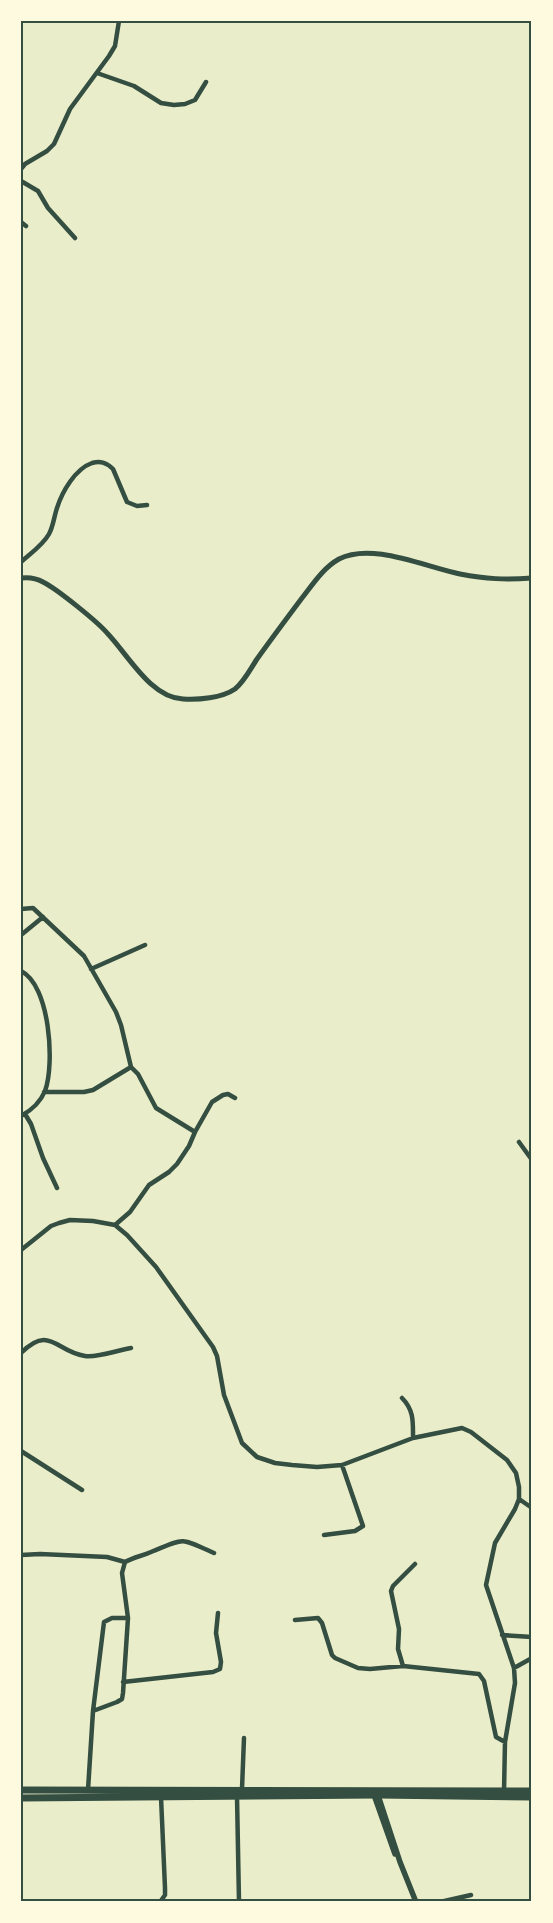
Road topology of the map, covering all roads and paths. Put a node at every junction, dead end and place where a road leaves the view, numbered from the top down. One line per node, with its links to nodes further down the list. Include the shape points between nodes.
1 (119, 21): 2 (street, via 115,46)
2 (97, 73): 3 (street, via 134,86 161,103 174,105 195,100); 4 (street, via 70,108 54,144)
3 (206, 82)
4 (21, 169)
5 (21, 181): 8 (street, via 38,191 48,208)
6 (21, 222): 7 (street)
7 (26, 226)
8 (75, 238)
9 (147, 505): 10 (street, via 127,502 109,464 88,465 76,473 64,493 48,534)
10 (21, 562)
11 (21, 578): 12 (street, via 30,577 44,582 60,594 107,632 158,690 182,699 224,694 236,688 320,575 331,564 349,555 384,554 432,568 492,579)
12 (532, 578)
13 (21, 909): 14 (street, via 33,908)
14 (43, 917): 15 (street); 17 (street, via 81,951)
15 (21, 935)
16 (145, 945): 17 (street)
17 (91, 969): 19 (street, via 116,1012)
18 (21, 971): 20 (street, via 36,986 48,1028 49,1075)
19 (131, 1067): 20 (street, via 93,1090); 23 (street, via 156,1108)
20 (44, 1092): 22 (street, via 36,1106)
21 (235, 1098): 23 (street, via 228,1094 212,1102)
22 (23, 1115): 26 (street, via 31,1124)
23 (195, 1132): 27 (street, via 190,1146 177,1164 149,1186 130,1212)
24 (518, 1142): 25 (street)
25 (532, 1160)
26 (57, 1188)
27 (115, 1225): 28 (street, via 70,1220 51,1226); 34 (street, via 156,1267 213,1347 224,1395 242,1443 257,1457 275,1463)
28 (21, 1250)
29 (132, 1348): 30 (street, via 86,1356 51,1340 40,1340)
30 (21, 1353)
31 (402, 1398): 32 (street, via 412,1411)
32 (413, 1438): 34 (street); 36 (street, via 466,1428 507,1460 516,1473)
33 (21, 1451): 35 (street)
34 (342, 1465): 38 (street, via 363,1526 355,1531)
35 (82, 1490)
36 (519, 1499): 37 (street); 46 (street, via 495,1543 487,1576 488,1591)
37 (532, 1508)
38 (324, 1535)
39 (214, 1553): 41 (street, via 183,1540)
40 (21, 1555): 41 (street, via 107,1558)
41 (125, 1562): 44 (street, via 122,1573)
42 (415, 1564): 49 (street, via 392,1591 398,1649)
43 (218, 1613): 51 (street, via 216,1634 220,1669)
44 (128, 1618): 51 (street); 52 (street, via 112,1618 104,1622)
45 (295, 1620): 49 (street, via 318,1618 332,1655 350,1665 370,1669)
46 (502, 1635): 47 (street); 50 (street)
47 (532, 1637)
48 (532, 1658): 50 (street)
49 (404, 1666): 54 (street, via 479,1674 484,1681 496,1738)
50 (514, 1668): 54 (street, via 516,1683)
51 (123, 1682): 52 (street, via 122,1699)
52 (93, 1710): 57 (street)
53 (244, 1738): 55 (street)
54 (505, 1742): 60 (street)
55 (242, 1789): 57 (highway); 61 (highway)
56 (21, 1790): 57 (highway)
57 (88, 1790)
58 (532, 1791): 60 (highway)
59 (375, 1792): 61 (highway); 62 (highway); 70 (main road)
60 (504, 1792): 62 (highway)
61 (260, 1793): 63 (highway)
62 (483, 1794): 65 (highway)
63 (237, 1796): 64 (highway); 69 (street)
64 (161, 1797): 66 (highway); 68 (street, via 165,1895)
65 (532, 1797)
66 (21, 1798)
67 (471, 1896): 71 (street)
68 (160, 1902)
69 (239, 1902)
70 (416, 1902)
71 (440, 1902)

